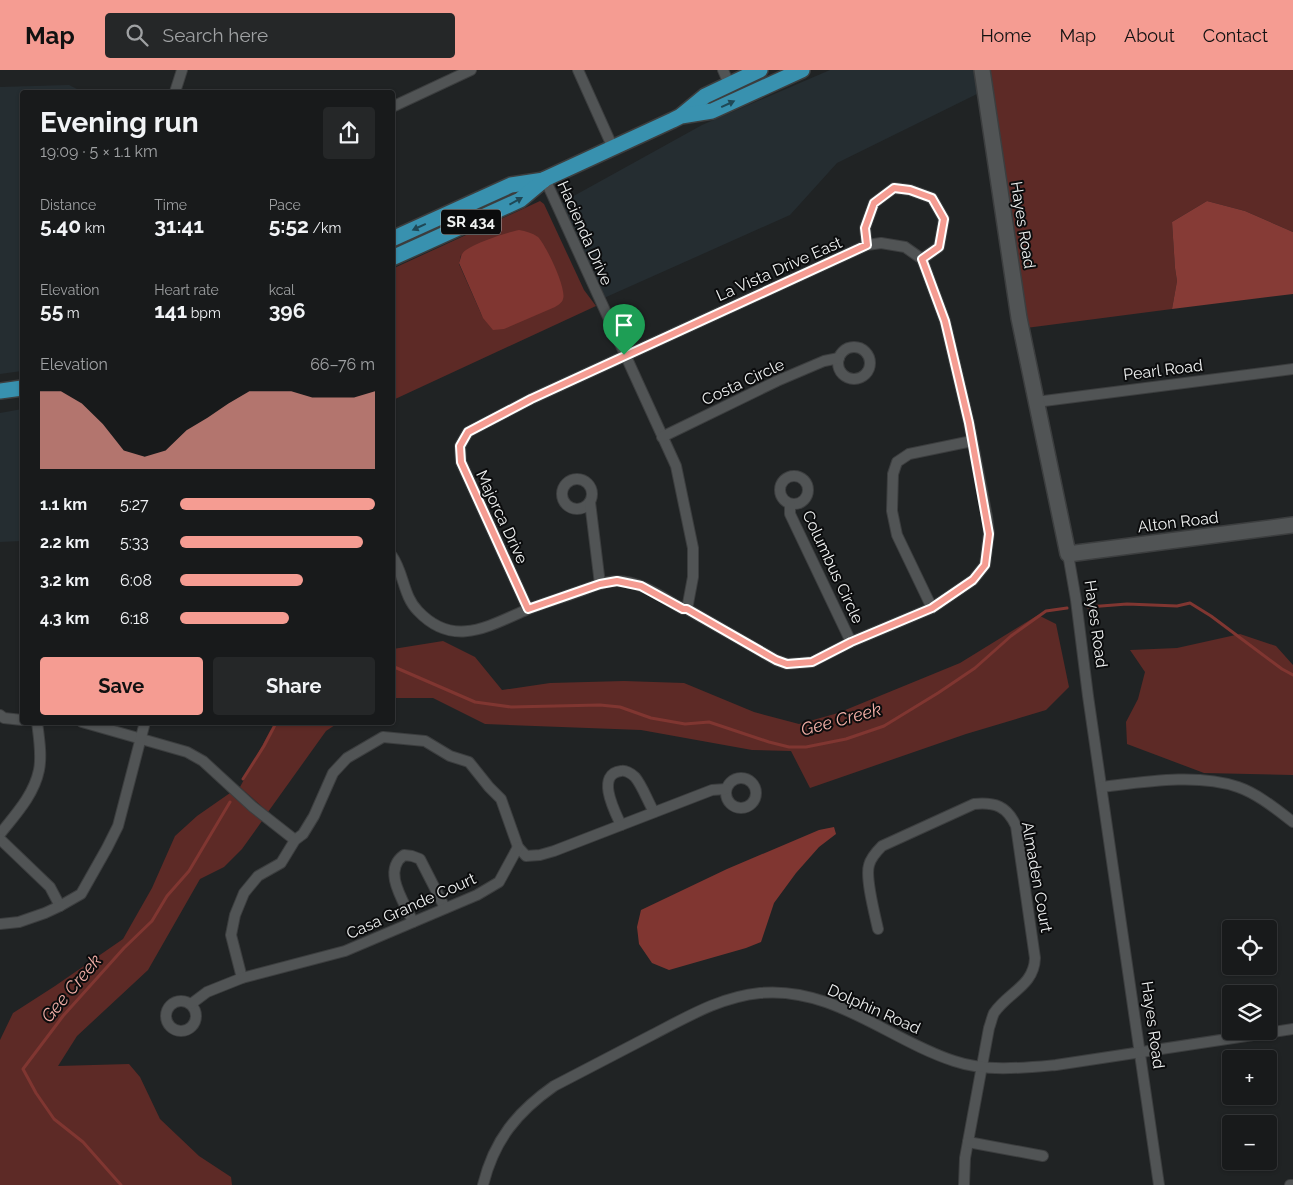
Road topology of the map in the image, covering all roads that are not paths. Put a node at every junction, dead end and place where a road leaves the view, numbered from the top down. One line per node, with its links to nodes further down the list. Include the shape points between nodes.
1 (182, 70): 9 (street)
2 (469, 70): 10 (street)
3 (578, 70): 12 (street)
4 (723, 70): 8 (street)
5 (760, 70): 8 (main road, SR 434)
6 (802, 70): 11 (main road, SR 434, one-way to 6, via 712,111)
7 (982, 70): 23 (street, Hayes Road, via 1019,318)
8 (729, 84): 11 (main road, SR 434, via 705,96)
9 (176, 90)
10 (395, 105)
11 (681, 116): 12 (main road, SR 434)
12 (613, 148): 13 (main road, SR 434)
13 (545, 179): 14 (main road, SR 434, one-way to 14, via 512,184); 16 (main road, SR 434, one-way to 13, via 520,200); 18 (street, Hacienda Drive)
14 (395, 238)
15 (867, 245): 17 (street, La Vista Drive East, via 881,243 905,247); 17 (street, via 865,228 874,203 894,188 910,190 932,198 944,219 939,247); 18 (street, La Vista Drive East)
16 (395, 257)
17 (922, 259): 25 (street, via 945,321)
18 (624, 355): 24 (street, Hacienda Drive); 33 (street, Majorca Drive, via 468,432 460,446 461,462)
19 (839, 358): 24 (street, Costa Circle, via 777,381)
20 (1293, 369): 23 (street, Pearl Road)
21 (20, 388): 22 (main road)
22 (0, 391)
23 (1036, 402): 29 (street, Hayes Road)
24 (662, 437): 34 (street, Hacienda Drive, via 676,466 693,548 693,577)
25 (972, 441): 32 (street, via 989,534 985,565 973,580); 32 (street, via 909,454 897,462 893,474 892,511 897,535)
26 (590, 502): 31 (street)
27 (790, 504): 35 (street, Columbus Circle, via 790,514)
28 (1293, 525): 29 (street, Alton Road)
29 (1068, 554): 42 (street, Hayes Road)
30 (397, 575): 33 (street, via 416,610 432,625 444,629 481,630)
31 (600, 584): 33 (street); 34 (street, via 617,581 641,586)
32 (932, 608): 35 (street)
33 (528, 609)
34 (687, 609): 35 (street, via 787,664 812,662)
35 (851, 642)
36 (0, 715): 37 (street)
37 (20, 720)
38 (37, 725): 47 (street, via 39,770 33,788)
39 (92, 725): 41 (street)
40 (144, 725): 41 (street)
41 (140, 739): 49 (street, via 187,752 203,761); 51 (street, via 114,833 81,894)
42 (1102, 787): 45 (street, via 1194,780 1219,783 1238,787 1261,799); 59 (street, Hayes Road)
43 (726, 789): 44 (street, via 712,790)
44 (654, 812): 46 (street); 46 (street, via 634,777 626,771 618,771 607,781)
45 (1293, 822)
46 (621, 825): 50 (street, via 540,855 526,856)
47 (0, 834)
48 (0, 839): 51 (street, via 50,887)
49 (294, 840): 50 (street, via 314,816 333,773 347,758 383,737 425,741 450,756 469,762 501,799); 56 (street, via 281,862 258,876 244,893 235,915 231,935)
50 (518, 847): 52 (street, Casa Grande Court, via 499,882)
51 (60, 906): 54 (street, via 19,922)
52 (445, 908): 53 (street, Casa Grande Court); 53 (street, via 420,859 404,855 396,862 394,874)
53 (413, 922): 56 (street, Casa Grande Court, via 346,951)
54 (0, 924)
55 (878, 929): 60 (street, Almaden Court, via 868,866 882,846 974,804 988,802 1011,815 1016,826 1035,966 1026,984 993,1014)
56 (242, 978): 57 (street, Casa Grande Court, via 207,992)
57 (190, 1004)
58 (1293, 1029): 59 (street, Dolphin Road)
59 (1139, 1052): 60 (street, Dolphin Road, via 1029,1067); 65 (street, Hayes Road)
60 (983, 1066): 61 (street); 63 (street, Dolphin Road, via 956,1062 938,1055 857,1014 807,996 762,993 737,997 707,1007 554,1086 535,1099 504,1135 492,1157)
61 (968, 1142): 62 (street); 64 (street)
62 (1043, 1156)
63 (483, 1185)
64 (964, 1185)
65 (1160, 1185)

